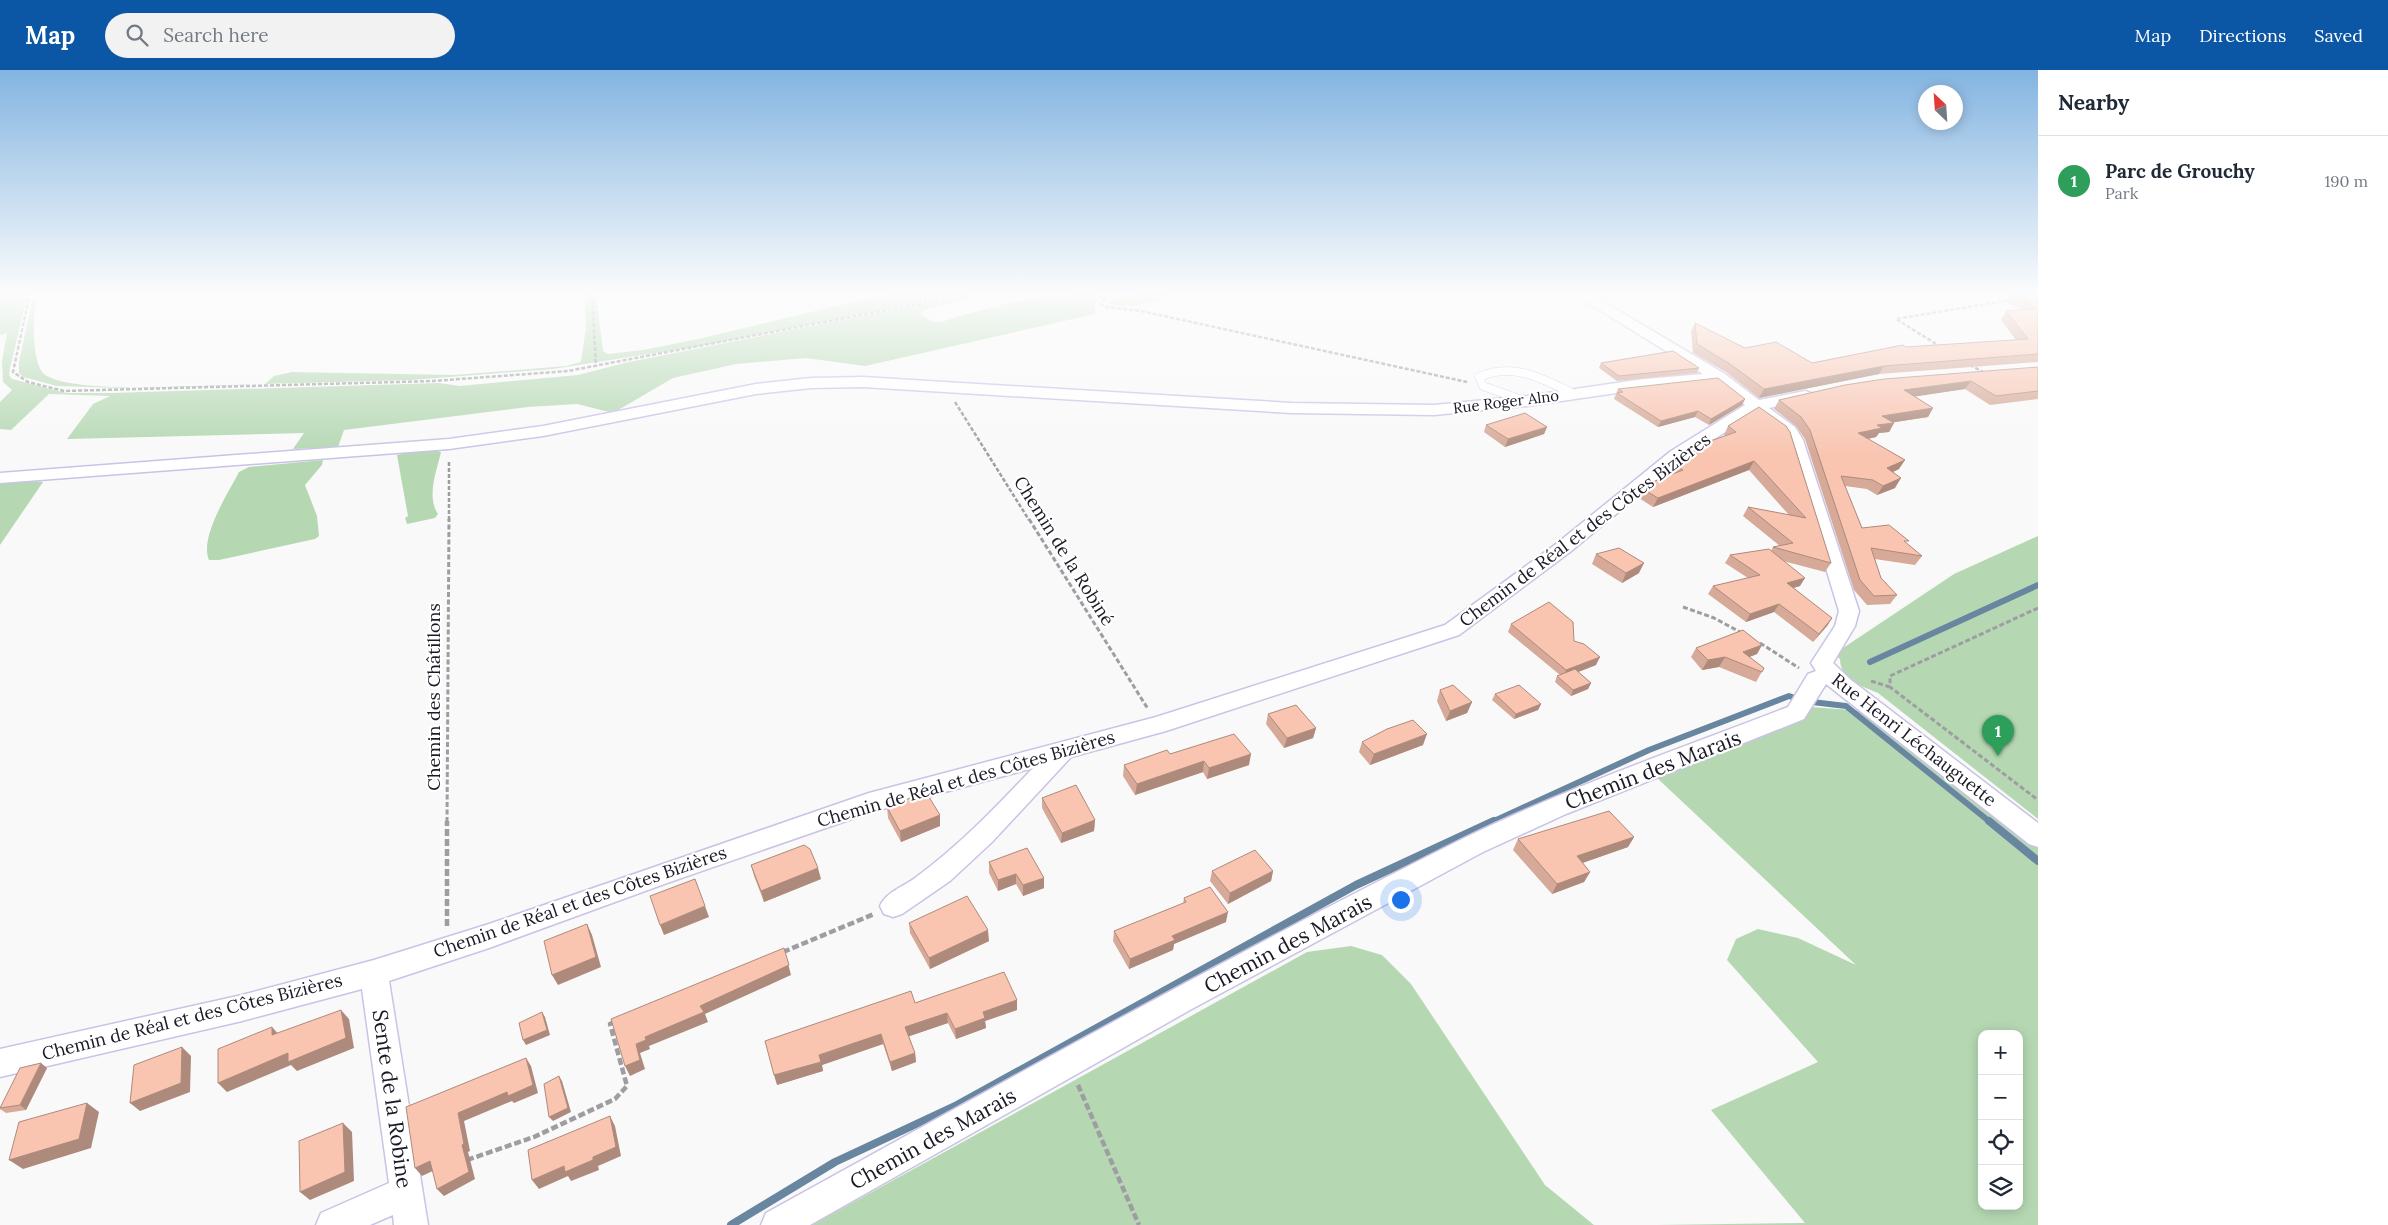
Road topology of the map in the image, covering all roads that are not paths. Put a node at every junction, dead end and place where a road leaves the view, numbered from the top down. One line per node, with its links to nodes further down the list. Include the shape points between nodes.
1 (1669, 347): 2 (street, Rue Henri Léchauguette)
2 (1719, 377): 4 (street, Rue Roger Alno); 6 (street, Rue Henri Léchauguette)
3 (1823, 391): 6 (street)
4 (1572, 393): 5 (street, Rue Roger Alno); 5 (lane, via 1513,368 1491,370 1479,377 1483,386)
5 (1525, 401): 7 (street, Rue Roger Alno, via 1434,410 1291,408 863,382 783,386 543,431 450,444)
6 (1757, 405): 8 (street, Rue Henri Léchauguette, via 1789,431 1794,440 1846,597 1845,626 1822,663); 9 (street, Chemin de Réal et des Côtes Bizières, via 1677,455 1563,548 1452,630 1158,725)
7 (0, 478)
8 (1823, 677): 10 (street, Rue Henri Léchauguette); 17 (street, Chemin des Marais, via 1796,713 1557,807 1474,845 1180,1001)
9 (1062, 751): 11 (street, via 960,859 920,891); 12 (street, Chemin de Réal et des Côtes Bizières, via 869,803)
10 (2038, 837)
11 (893, 906)
12 (374, 973): 13 (street, Chemin de Réal et des Côtes Bizières, via 232,1010); 14 (street, Sente de la Robine)
13 (0, 1063)
14 (404, 1193): 15 (street); 16 (street, Sente de la Robine)
15 (333, 1225)
16 (411, 1225)
17 (778, 1225)

